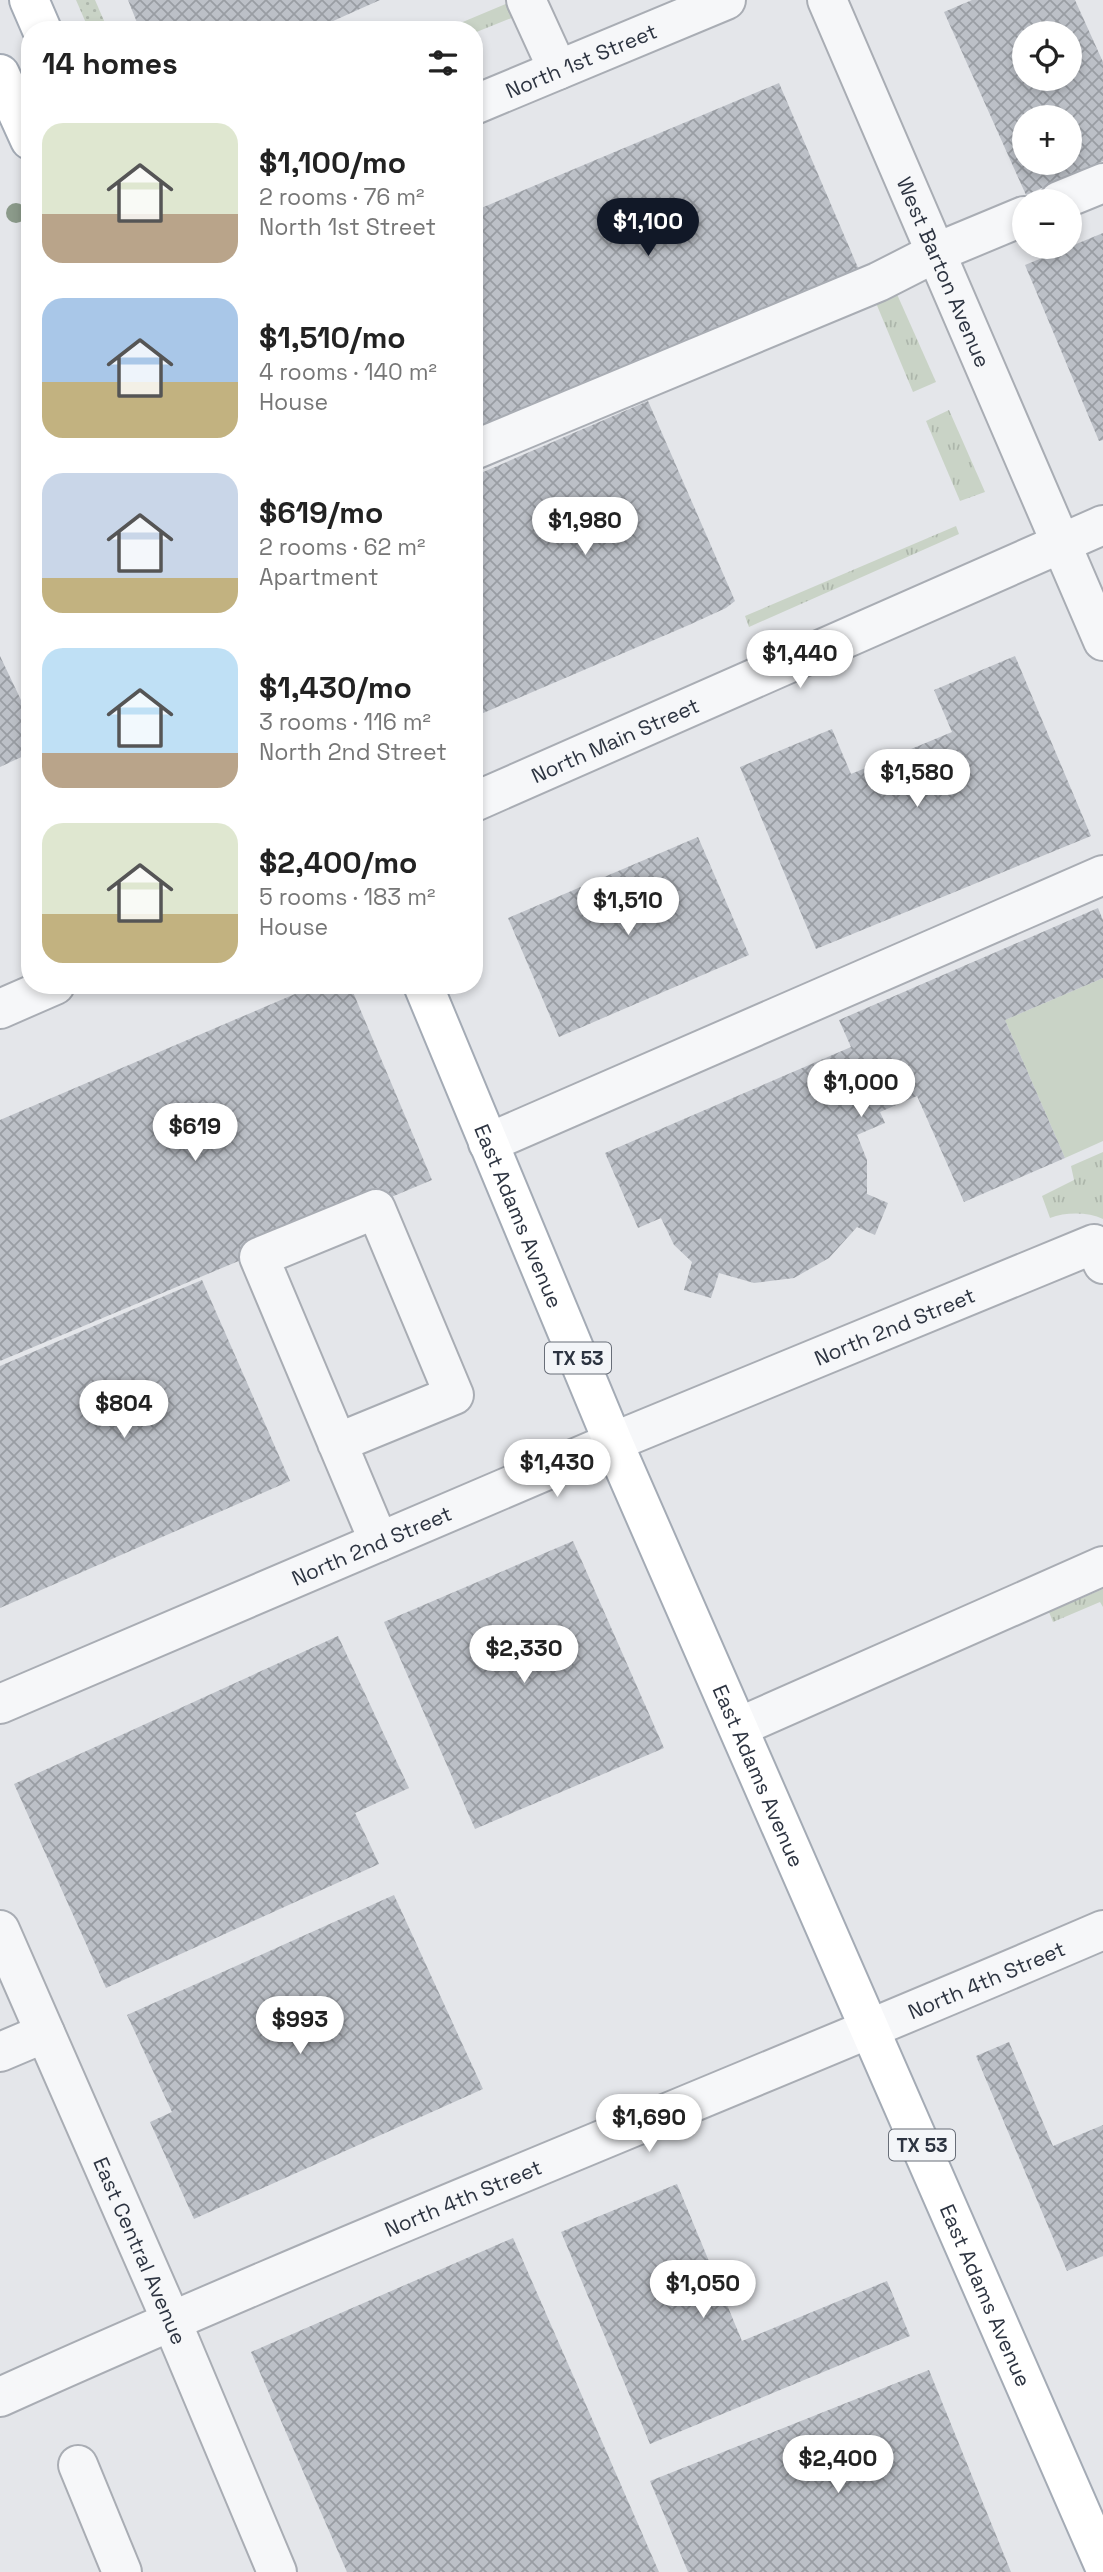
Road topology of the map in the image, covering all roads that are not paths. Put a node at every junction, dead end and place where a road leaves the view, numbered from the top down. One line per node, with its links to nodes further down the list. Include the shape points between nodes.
1 (29, 0): 6 (main road)
2 (526, 0): 7 (street)
3 (726, 0): 5 (street, North 1st Street)
4 (827, 0): 14 (street, West Barton Avenue)
5 (662, 12): 7 (street, North 1st Street)
6 (38, 21)
7 (558, 70): 9 (street, North 1st Street)
8 (0, 74): 10 (main road)
9 (483, 100)
10 (21, 120)
11 (1103, 183): 12 (street)
12 (1082, 192)
13 (1012, 221): 14 (street)
14 (935, 253): 15 (street, via 878,282); 17 (street, West Barton Avenue)
15 (483, 446)
16 (1103, 524): 17 (street, North Main Street)
17 (1059, 543): 18 (street, West Barton Avenue); 19 (street, North Main Street)
18 (1103, 641)
19 (483, 798)
20 (1103, 875): 24 (street)
21 (34, 994): 23 (street)
22 (427, 994): 24 (main road, East Adams Avenue / TX 53)
23 (0, 1009)
24 (488, 1143): 26 (main road, East Adams Avenue / TX 53)
25 (1098, 1254): 26 (street, North 2nd Street)
26 (613, 1442): 28 (street, North 2nd Street); 31 (main road, East Adams Avenue / TX 53)
27 (337, 1443): 27 (street, via 259,1257 376,1209 454,1395); 28 (street)
28 (379, 1542): 30 (street, North 2nd Street)
29 (1103, 1566): 31 (street)
30 (0, 1704)
31 (739, 1727): 34 (main road, East Adams Avenue / TX 53)
32 (0, 1930): 35 (street, East Central Avenue)
33 (1103, 1930): 34 (street, North 4th Street)
34 (872, 2029): 37 (street, North 4th Street); 40 (main road, East Adams Avenue / TX 53)
35 (45, 2033): 36 (street); 37 (street, East Central Avenue)
36 (0, 2052)
37 (171, 2320): 38 (street, North 4th Street); 42 (street, East Central Avenue)
38 (0, 2397)
39 (78, 2465): 41 (street)
40 (1103, 2563)
41 (122, 2572)
42 (277, 2572)

